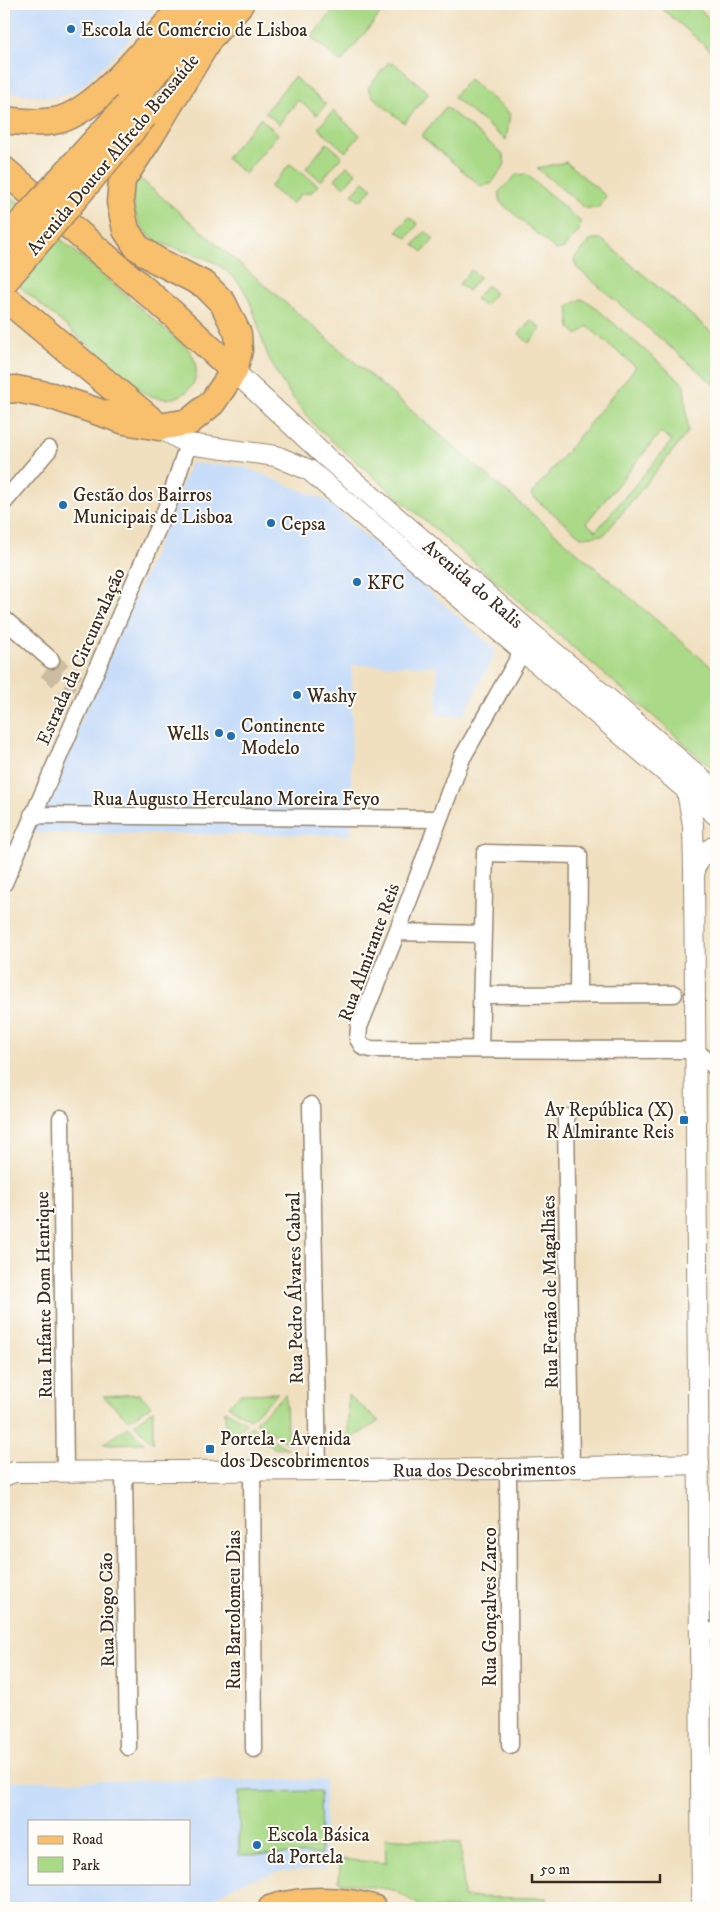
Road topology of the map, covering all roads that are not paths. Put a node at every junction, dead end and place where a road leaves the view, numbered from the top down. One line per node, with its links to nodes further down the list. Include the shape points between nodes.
1 (184, 4): 6 (highway, via 134,61 85,108 55,121)
2 (213, 4): 5 (highway, Avenida Doutor Alfredo Bensaúde)
3 (240, 4): 4 (highway, Avenida Doutor Alfredo Bensaúde)
4 (208, 39): 5 (highway, Avenida Doutor Alfredo Bensaúde); 11 (highway, via 122,180 120,202 126,230 137,247 205,284 223,303 238,334 239,350)
5 (135, 111): 8 (highway, Avenida Doutor Alfredo Bensaúde, bridge); 9 (highway, Avenida Doutor Alfredo Bensaúde, bridge)
6 (4, 120)
7 (4, 170): 11 (highway, via 173,314)
8 (4, 242)
9 (4, 282)
10 (4, 297): 13 (highway)
11 (234, 372): 13 (highway, via 212,403 189,422); 21 (street, Avenida do Ralis, via 326,457)
12 (4, 390): 13 (highway, via 52,396 125,421)
13 (159, 427): 14 (street)
14 (188, 444): 19 (street, Avenida do Ralis, via 276,456 309,470); 22 (street, Estrada da Circunvalação, via 169,502 79,692)
15 (49, 449): 16 (street)
16 (4, 502)
17 (4, 619): 18 (street, via 48,665)
18 (4, 633)
19 (522, 652): 20 (street, Avenida do Ralis); 24 (street, Rua Almirante Reis, via 462,758)
20 (687, 791): 23 (street, Avenida do Ralis); 26 (street, via 693,825)
21 (716, 791)
22 (32, 815): 24 (street, Rua Augusto Herculano Moreira Feyo); 27 (street, Estrada da Circunvalação)
23 (716, 815)
24 (439, 818): 28 (street, Rua Almirante Reis)
25 (716, 846): 26 (street, via 702,855)
26 (694, 869): 34 (street)
27 (4, 883)
28 (398, 932): 29 (street); 33 (street, Rua Almirante Reis, via 359,1027 358,1039 363,1047)
29 (482, 934): 31 (street); 32 (street, via 485,853 580,855)
30 (674, 994): 32 (street)
31 (481, 995): 32 (street); 33 (street)
32 (578, 995)
33 (480, 1049): 34 (street, Rua Almirante Reis)
34 (695, 1050): 35 (street); 39 (street)
35 (716, 1068)
36 (311, 1105): 42 (street, Rua Pedro Álvares Cabral)
37 (566, 1117): 40 (street, Rua Fernão de Magalhães)
38 (61, 1118): 43 (street, Rua Infante Dom Henrique)
39 (699, 1464): 40 (street, Rua dos Descobrimentos); 47 (street)
40 (572, 1467): 41 (street, Rua dos Descobrimentos)
41 (508, 1469): 42 (street, Rua dos Descobrimentos); 48 (street, Rua Gonçalves Zarco)
42 (318, 1471): 45 (street, Rua dos Descobrimentos)
43 (65, 1472): 44 (street, Rua dos Descobrimentos); 46 (street, Rua dos Descobrimentos, via 14,1472)
44 (124, 1472): 45 (street, Rua dos Descobrimentos); 49 (street, Rua Diogo Cão)
45 (252, 1472): 50 (street, Rua Bartolomeu Dias)
46 (4, 1476)
47 (709, 1631): 53 (street)
48 (510, 1745)
49 (128, 1747)
50 (254, 1749)
51 (271, 1908): 52 (main road, via 321,1900)
52 (374, 1908)
53 (702, 1908)

